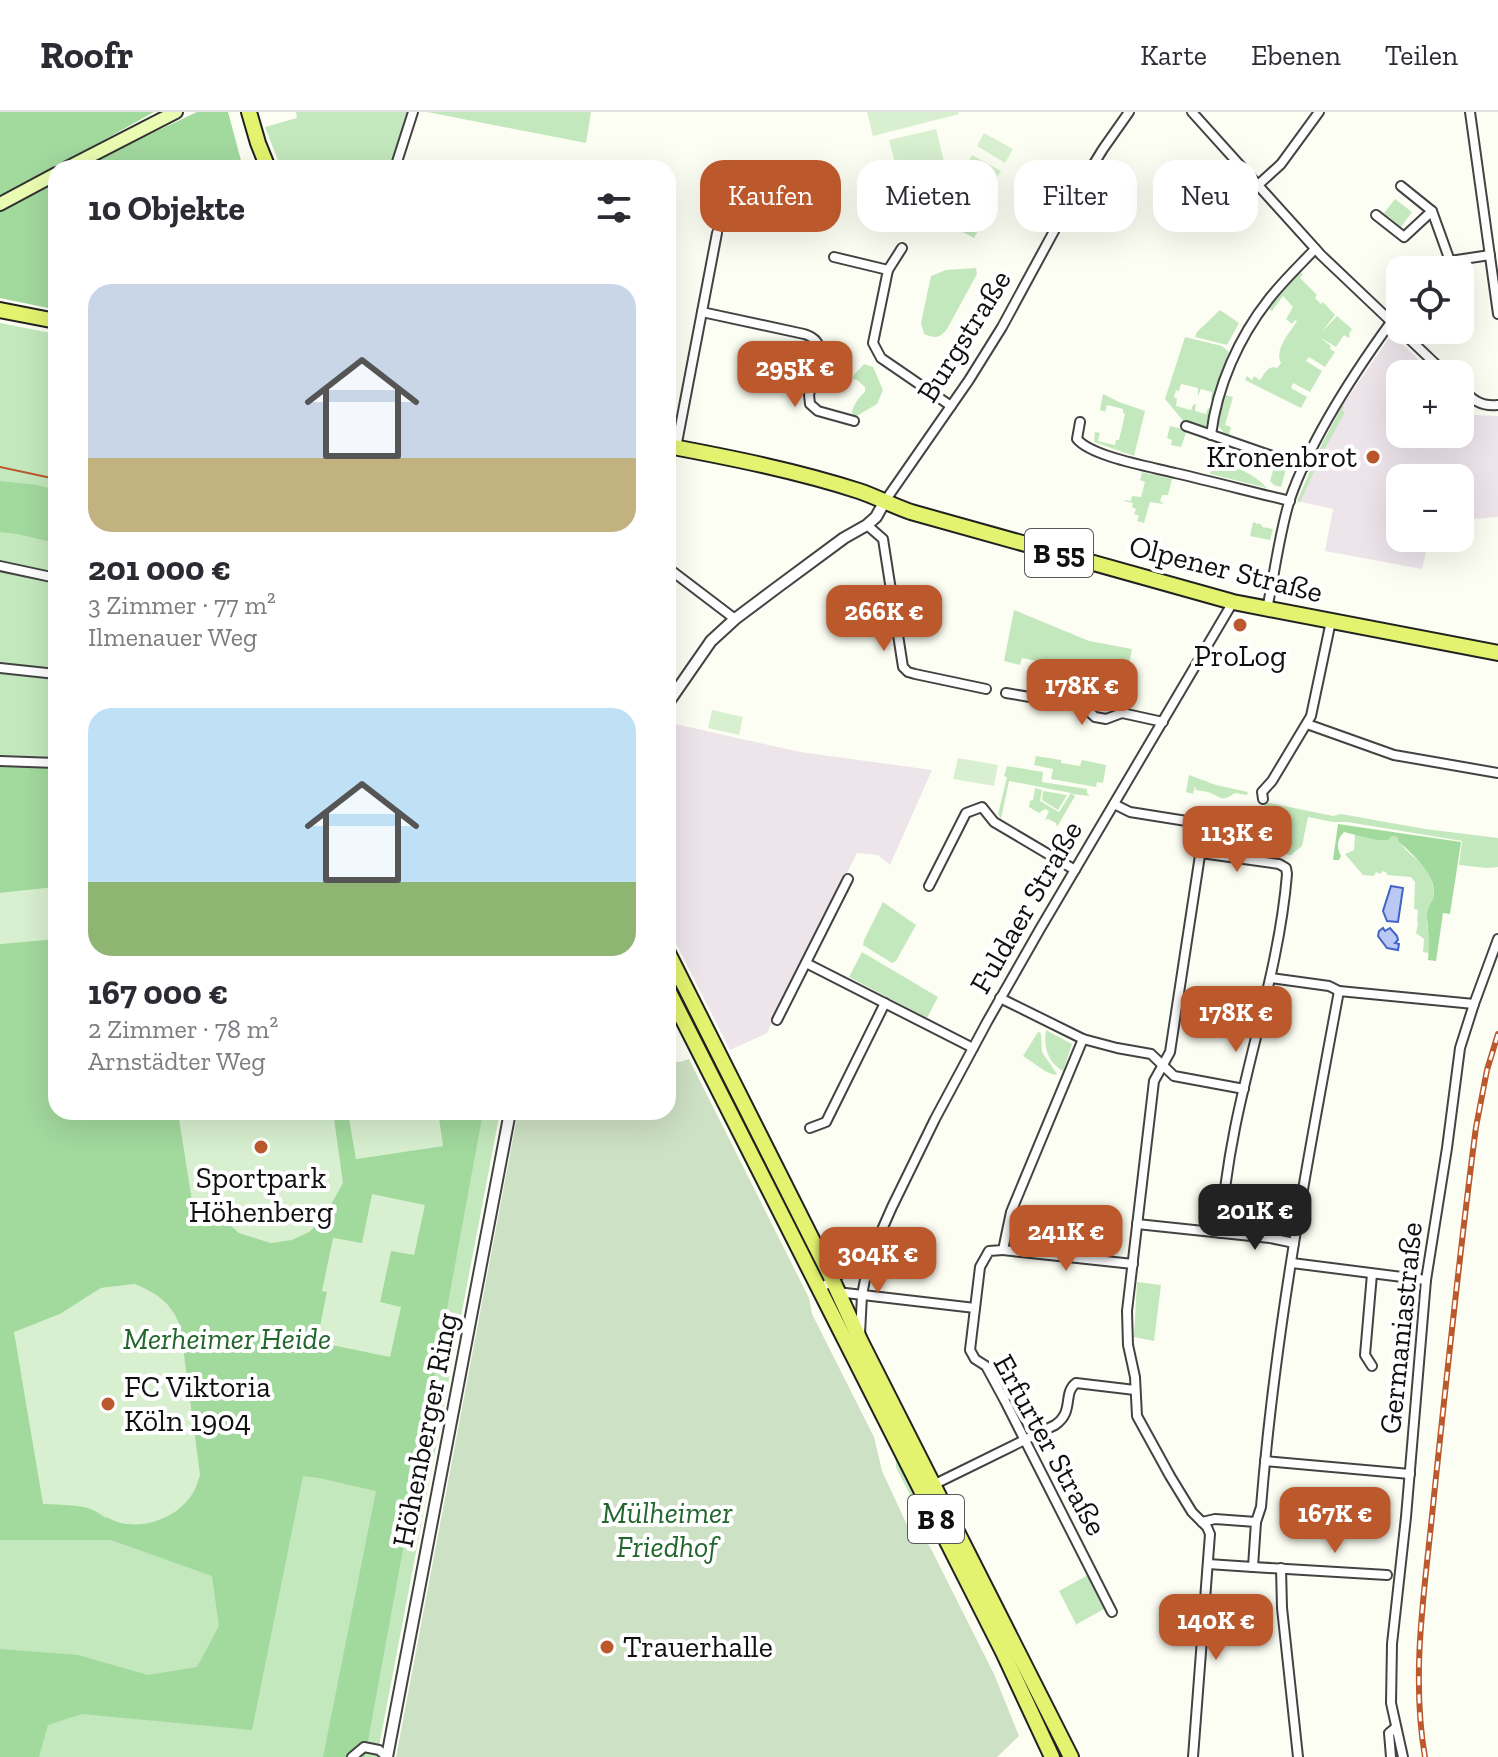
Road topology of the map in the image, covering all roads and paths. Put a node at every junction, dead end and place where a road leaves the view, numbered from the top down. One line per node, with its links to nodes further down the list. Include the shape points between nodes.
1 (176, 112): 9 (main road)
2 (240, 112): 10 (main road)
3 (249, 112): 11 (main road)
4 (413, 112): 12 (street)
5 (1129, 112): 39 (street, Burgstraße)
6 (1192, 112): 13 (street)
7 (1319, 112): 15 (street, via 1281,164)
8 (1470, 112): 23 (street)
9 (83, 160)
10 (255, 160)
11 (265, 160)
12 (398, 160)
13 (1235, 160)
14 (48, 178): 17 (main road)
15 (1258, 185): 22 (street)
16 (1401, 186): 18 (street)
17 (0, 204)
18 (1432, 211): 19 (street, via 1404,237); 24 (street)
19 (1376, 215)
20 (717, 233): 30 (street)
21 (902, 248): 27 (street)
22 (1315, 249): 32 (street); 44 (street, via 1270,297 1243,338)
23 (1490, 255): 26 (street); 28 (street)
24 (1448, 256)
25 (834, 257): 27 (street)
26 (1474, 257)
27 (888, 270): 39 (street, via 873,343 881,358)
28 (1496, 287): 31 (street)
29 (0, 310): 33 (main road)
30 (702, 312): 40 (street, via 816,340 820,353 810,404); 43 (street)
31 (1498, 314)
32 (1386, 316)
33 (48, 319)
34 (1386, 326): 46 (street)
35 (1415, 344): 36 (street)
36 (1431, 360)
37 (1474, 399): 38 (street)
38 (1498, 405)
39 (951, 406): 47 (street, Burgstraße)
40 (854, 421)
41 (1080, 422): 48 (street, via 1077,440 1091,449)
42 (1186, 426): 44 (street)
43 (676, 429)
44 (1211, 435): 46 (street)
45 (676, 448): 47 (main road, Olpener Straße / B 55, via 780,469)
46 (1304, 467): 48 (street)
47 (885, 501): 49 (street); 53 (main road, Olpener Straße / B 55)
48 (1290, 501): 54 (street)
49 (867, 525): 55 (street); 60 (street, via 883,539 903,667)
50 (0, 566): 52 (street)
51 (676, 574): 55 (street)
52 (48, 576)
53 (1233, 602): 54 (main road, Olpener Straße / B 55); 63 (street, Fuldaer Straße)
54 (1267, 609): 56 (main road, Olpener Straße / B 55)
55 (735, 619): 61 (street, via 711,641)
56 (1331, 621): 57 (main road, Olpener Straße / B 55); 64 (street)
57 (1498, 653)
58 (0, 668): 59 (street)
59 (48, 673)
60 (986, 689)
61 (676, 691)
62 (1006, 693): 63 (street, via 1083,706 1095,717 1122,713)
63 (1163, 722): 69 (street, Fuldaer Straße)
64 (1307, 724): 67 (street, via 1394,755); 68 (street, via 1262,792)
65 (0, 761): 66 (street)
66 (48, 763)
67 (1498, 773)
68 (1263, 799)
69 (1114, 804): 70 (street, via 1133,813 1201,824); 71 (street, Fuldaer Straße)
70 (1201, 853): 77 (street, via 1287,870); 86 (street, via 1170,1052)
71 (1075, 870): 73 (street, via 994,822 982,807 966,813); 79 (street, Fuldaer Straße)
72 (848, 879): 75 (street)
73 (929, 886)
74 (1498, 939): 81 (street, Germaniastraße)
75 (806, 963): 80 (street); 83 (street)
76 (676, 973): 99 (main road, B 8)
77 (1271, 978): 78 (street); 87 (street)
78 (1339, 991): 81 (street); 92 (street)
79 (1000, 998): 84 (street); 85 (street, Fuldaer Straße)
80 (885, 1003): 85 (street); 89 (street, via 826,1122)
81 (1474, 1004): 98 (street, Germaniastraße, via 1460,1048)
82 (676, 1006): 100 (main road, B 8)
83 (777, 1020)
84 (1083, 1039): 86 (street, via 1151,1054); 94 (street, via 1011,1212)
85 (973, 1048): 93 (street, Fuldaer Straße)
86 (1162, 1066): 87 (street, via 1174,1076); 90 (street, via 1154,1081)
87 (1244, 1089): 91 (street)
88 (508, 1120): 119 (street, Höhenberger Ring)
89 (810, 1128)
90 (1137, 1224): 91 (street); 96 (street)
91 (1221, 1233): 92 (street)
92 (1294, 1243): 95 (street)
93 (875, 1244): 99 (street, Fuldaer Straße); 101 (street, Fuldaer Straße)
94 (1003, 1250): 96 (street); 102 (street, Erfurter Straße, via 989,1251 980,1267)
95 (1292, 1263): 97 (street); 107 (street)
96 (1133, 1264): 105 (street, via 1127,1311)
97 (1372, 1274): 98 (street); 104 (street, via 1365,1355)
98 (1426, 1280): 108 (street, Germaniastraße)
99 (835, 1286): 100 (street); 100 (street, Fuldaer Straße); 101 (street); 103 (main road, B 8)
100 (819, 1290): 120 (main road, B 8)
101 (862, 1295): 102 (street); 103 (street, Fuldaer Straße)
102 (975, 1308): 106 (street, Erfurter Straße, via 970,1350 986,1366)
103 (861, 1342): 109 (main road, B 8)
104 (1372, 1366)
105 (1135, 1390): 106 (street, via 1076,1383 1063,1420); 110 (street, via 1137,1416)
106 (1024, 1441): 109 (street); 116 (street, Erfurter Straße)
107 (1265, 1461): 108 (street); 111 (street)
108 (1410, 1474): 117 (street, Germaniastraße, via 1392,1644)
109 (933, 1485): 121 (main road, B 8)
110 (1202, 1522): 111 (street); 112 (street, via 1210,1534)
111 (1256, 1522): 113 (street)
112 (1208, 1564): 113 (street); 122 (street)
113 (1253, 1567): 114 (street)
114 (1281, 1568): 115 (street); 123 (street)
115 (1387, 1575)
116 (1112, 1612)
117 (1395, 1728): 124 (street, Germaniastraße, via 1389,1733); 125 (street, Germaniastraße)
118 (352, 1757): 119 (street, via 364,1747)
119 (387, 1757)
120 (1052, 1757)
121 (1071, 1757)
122 (1193, 1757)
123 (1298, 1757)
124 (1391, 1757)
125 (1403, 1757)

